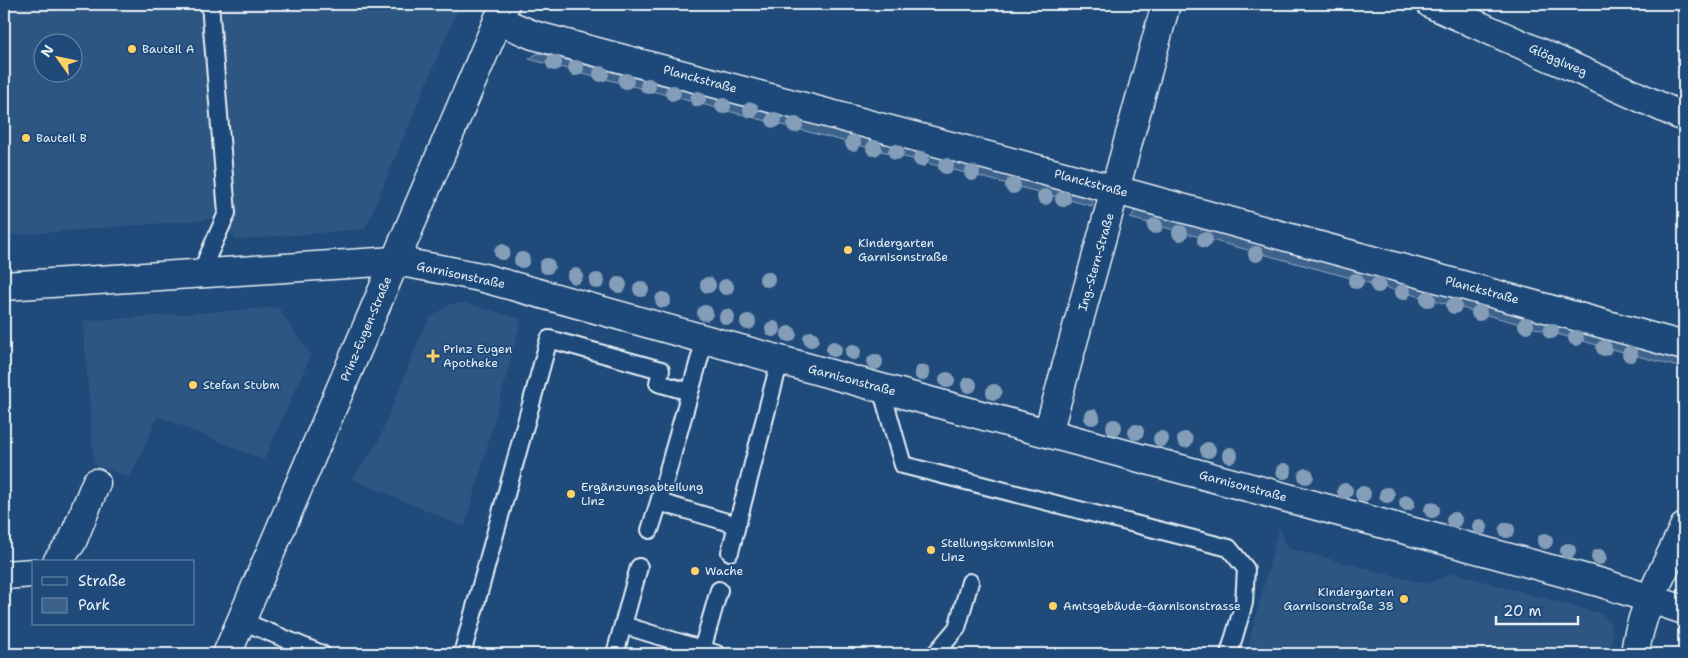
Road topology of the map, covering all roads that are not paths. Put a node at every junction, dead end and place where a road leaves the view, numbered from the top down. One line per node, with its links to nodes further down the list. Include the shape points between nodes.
1 (210, 4): 8 (lane, via 227,212)
2 (1166, 4): 6 (street, Ing.-Stern-Straße)
3 (1431, 4): 5 (street, Glögglweg)
4 (502, 12): 6 (street, Planckstraße, via 533,35); 7 (street, Prinz-Eugen-Straße)
5 (1684, 117)
6 (1116, 190): 11 (street, Planckstraße); 15 (street, Ing.-Stern-Straße)
7 (395, 261): 8 (street, Garnisonstraße); 10 (street, Garnisonstraße, via 480,277); 30 (street, Prinz-Eugen-Straße)
8 (200, 274): 9 (street, Garnisonstraße)
9 (4, 286)
10 (705, 339): 12 (street, Garnisonstraße); 14 (lane)
11 (1684, 346)
12 (780, 360): 13 (street, Garnisonstraße); 18 (lane)
13 (881, 388): 15 (street, Garnisonstraße); 38 (lane, via 903,465 1229,548 1246,569 1244,603)
14 (690, 392): 17 (lane); 35 (lane, via 658,383 661,370 549,339)
15 (1048, 433): 28 (street, Garnisonstraße)
16 (96, 484): 22 (street, via 72,542)
17 (658, 502): 18 (lane); 20 (lane)
18 (737, 526): 21 (lane)
19 (1684, 527): 28 (street)
20 (650, 530)
21 (730, 552)
22 (58, 560)
23 (639, 567): 31 (lane)
24 (32, 573): 25 (street)
25 (4, 575)
26 (970, 582): 37 (lane, via 957,628)
27 (719, 590): 32 (lane)
28 (1651, 599): 29 (street, Garnisonstraße); 39 (street, via 1640,626)
29 (1684, 610)
30 (242, 620): 33 (street, Prinz-Eugen-Straße); 34 (lane)
31 (623, 626): 32 (lane); 36 (lane)
32 (709, 652)
33 (227, 654)
34 (322, 654)
35 (462, 654)
36 (615, 654)
37 (935, 654)
38 (1229, 654)
39 (1635, 654)

